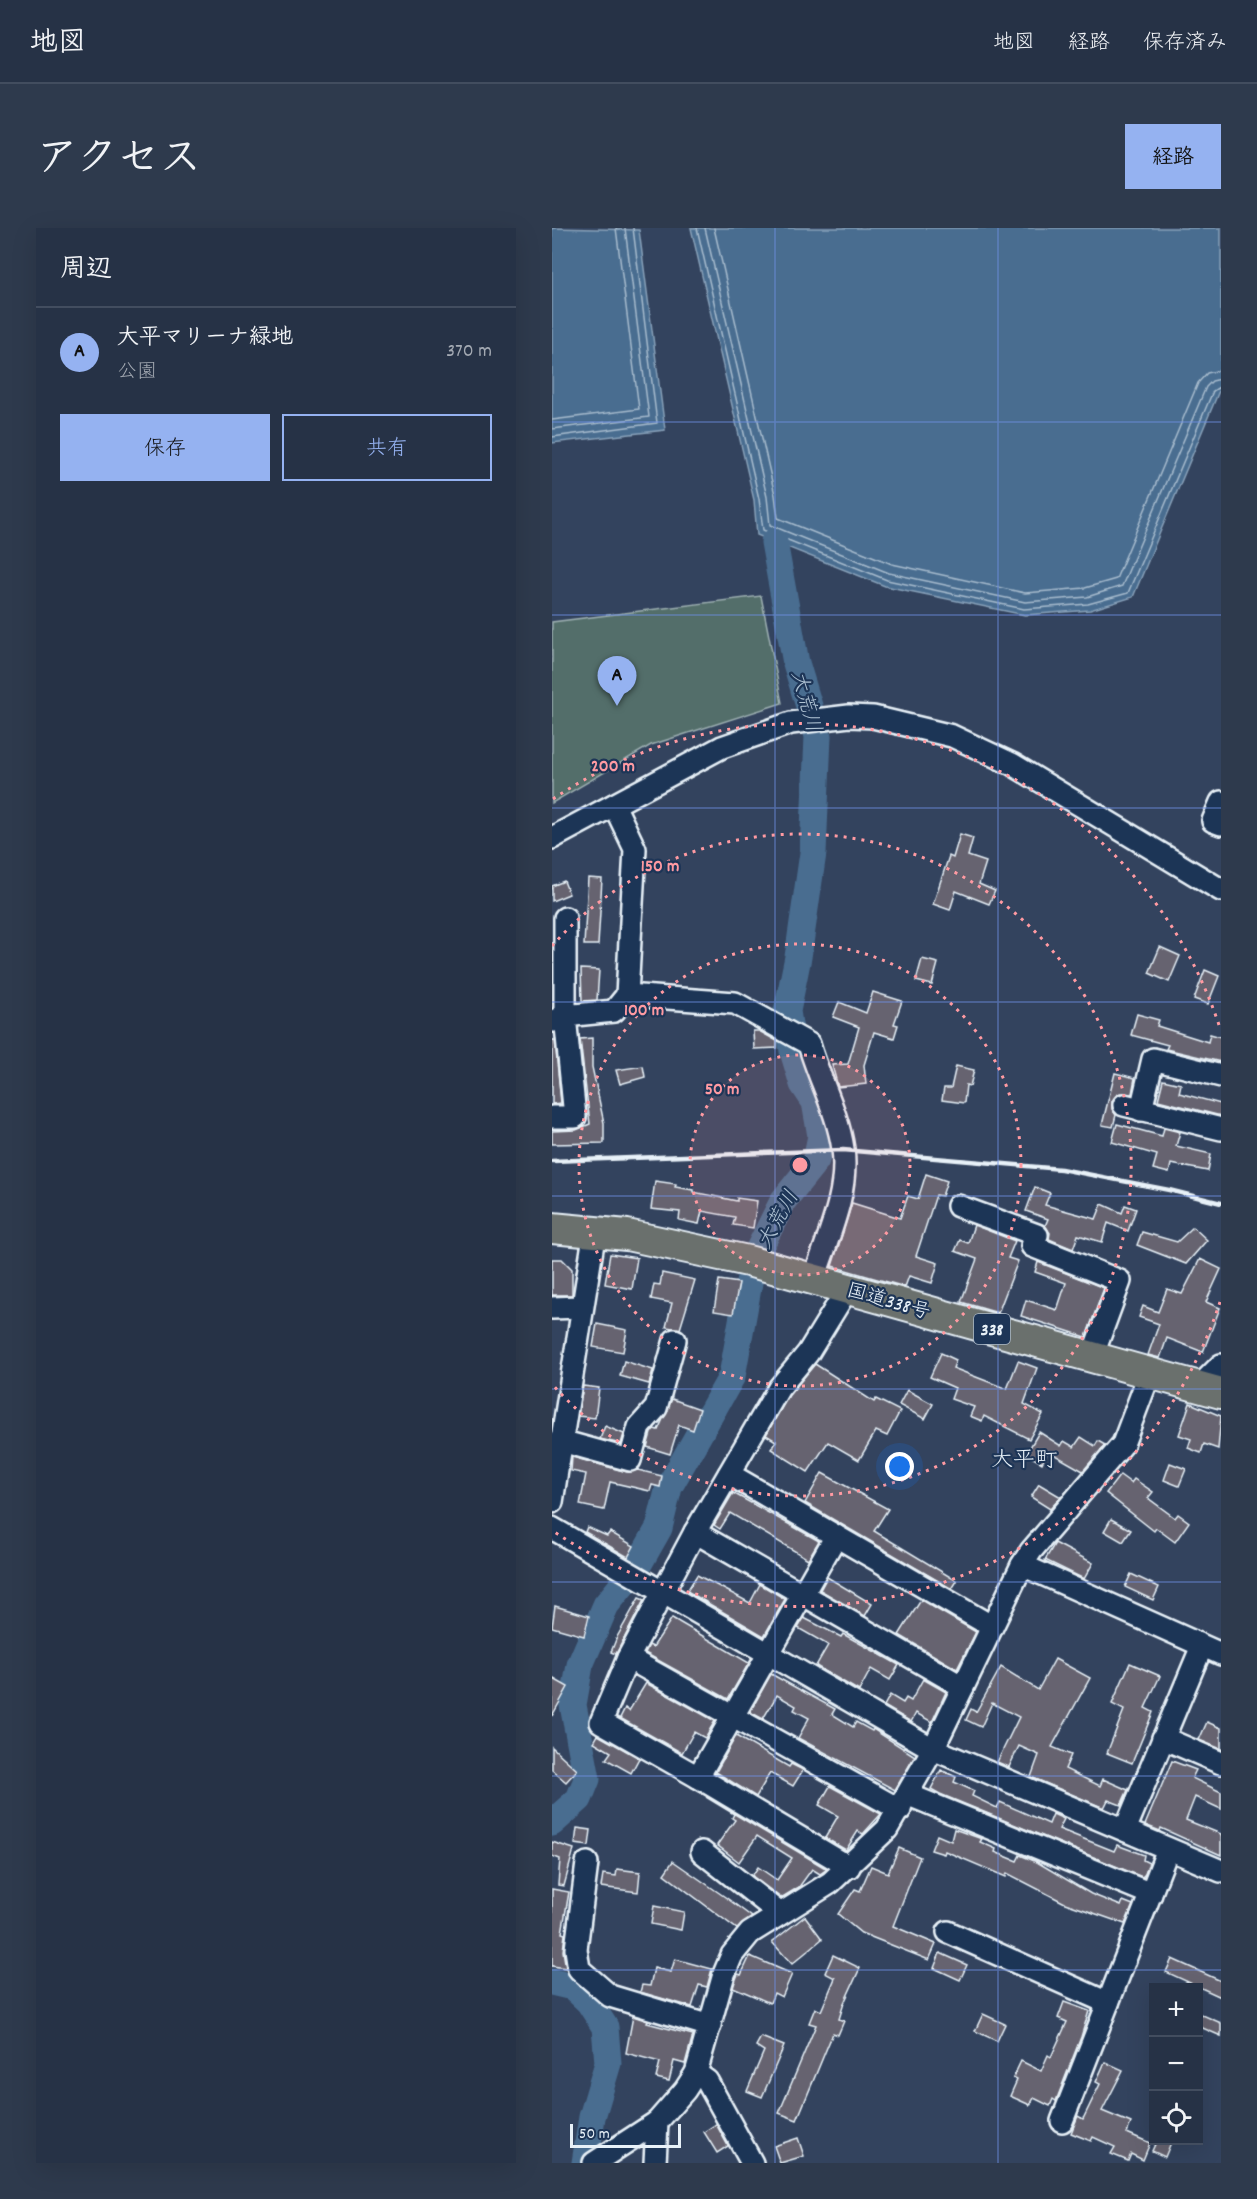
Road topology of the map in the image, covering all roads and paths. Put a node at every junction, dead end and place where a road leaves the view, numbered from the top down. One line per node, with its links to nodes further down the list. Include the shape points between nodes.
1 (1221, 802): 3 (street, via 1213,821)
2 (614, 805): 4 (street); 5 (street, via 722,747 791,723 849,716 907,723 952,736 1012,764); 7 (street, via 635,849)
3 (1221, 824)
4 (552, 838)
5 (1221, 890)
6 (565, 918): 8 (street)
7 (627, 996): 8 (street, via 614,1011); 15 (street, via 735,1003 809,1044 843,1150 842,1191)
8 (558, 1019): 10 (street, via 575,1117)
9 (1221, 1076): 11 (street, via 1153,1059 1132,1108)
10 (552, 1116)
11 (1221, 1130)
12 (958, 1206): 20 (street, via 1037,1235 1032,1246 1120,1281)
13 (552, 1228): 14 (highway, 国道338号 / 338)
14 (595, 1230): 15 (highway, 国道338号 / 338, via 680,1245); 17 (street)
15 (814, 1279): 16 (highway, 国道338号 / 338)
16 (848, 1288): 20 (highway, 国道338号 / 338); 25 (street, via 808,1353 779,1388)
17 (581, 1307): 18 (street); 24 (street)
18 (552, 1308)
19 (675, 1340): 24 (street, via 656,1408 639,1427 630,1460)
20 (1092, 1357): 22 (highway, 国道338号 / 338)
21 (1221, 1365): 23 (street)
22 (1149, 1375): 23 (highway, 国道338号 / 338); 30 (street, via 1123,1444)
23 (1210, 1390)
24 (561, 1441): 26 (street)
25 (729, 1474): 28 (street); 29 (street)
26 (552, 1502)
27 (552, 1528): 31 (street)
28 (695, 1532): 31 (street); 32 (street)
29 (836, 1536): 32 (street); 33 (street)
30 (1022, 1565): 33 (street); 34 (street)
31 (661, 1592): 35 (street); 36 (street)
32 (802, 1593): 35 (street); 37 (street)
33 (992, 1626): 37 (street)
34 (1212, 1650): 39 (street)
35 (768, 1655): 38 (street); 40 (street)
36 (628, 1658): 38 (street); 42 (street, via 601,1722)
37 (963, 1687): 40 (street)
38 (734, 1715): 42 (street); 43 (street)
39 (1162, 1738): 41 (street); 44 (street)
40 (933, 1749): 43 (street); 44 (street)
41 (1221, 1763)
42 (698, 1777): 48 (street)
43 (904, 1802): 48 (street, via 887,1829); 50 (street)
44 (1125, 1830): 45 (street)
45 (1168, 1849): 49 (street); 50 (street)
46 (702, 1852): 51 (street)
47 (587, 1863): 54 (street, via 576,1949 579,1970 610,1996)
48 (849, 1867): 51 (street)
49 (1221, 1871)
50 (1151, 1894): 53 (street)
51 (779, 1913): 54 (street, via 750,1933 732,1955)
52 (948, 1932): 53 (street)
53 (1108, 2003): 56 (street)
54 (710, 2026): 55 (street)
55 (696, 2073): 57 (street); 60 (street, via 707,2081)
56 (1062, 2121)
57 (657, 2122): 58 (street); 59 (street)
58 (598, 2160)
59 (655, 2163)
60 (752, 2163)

